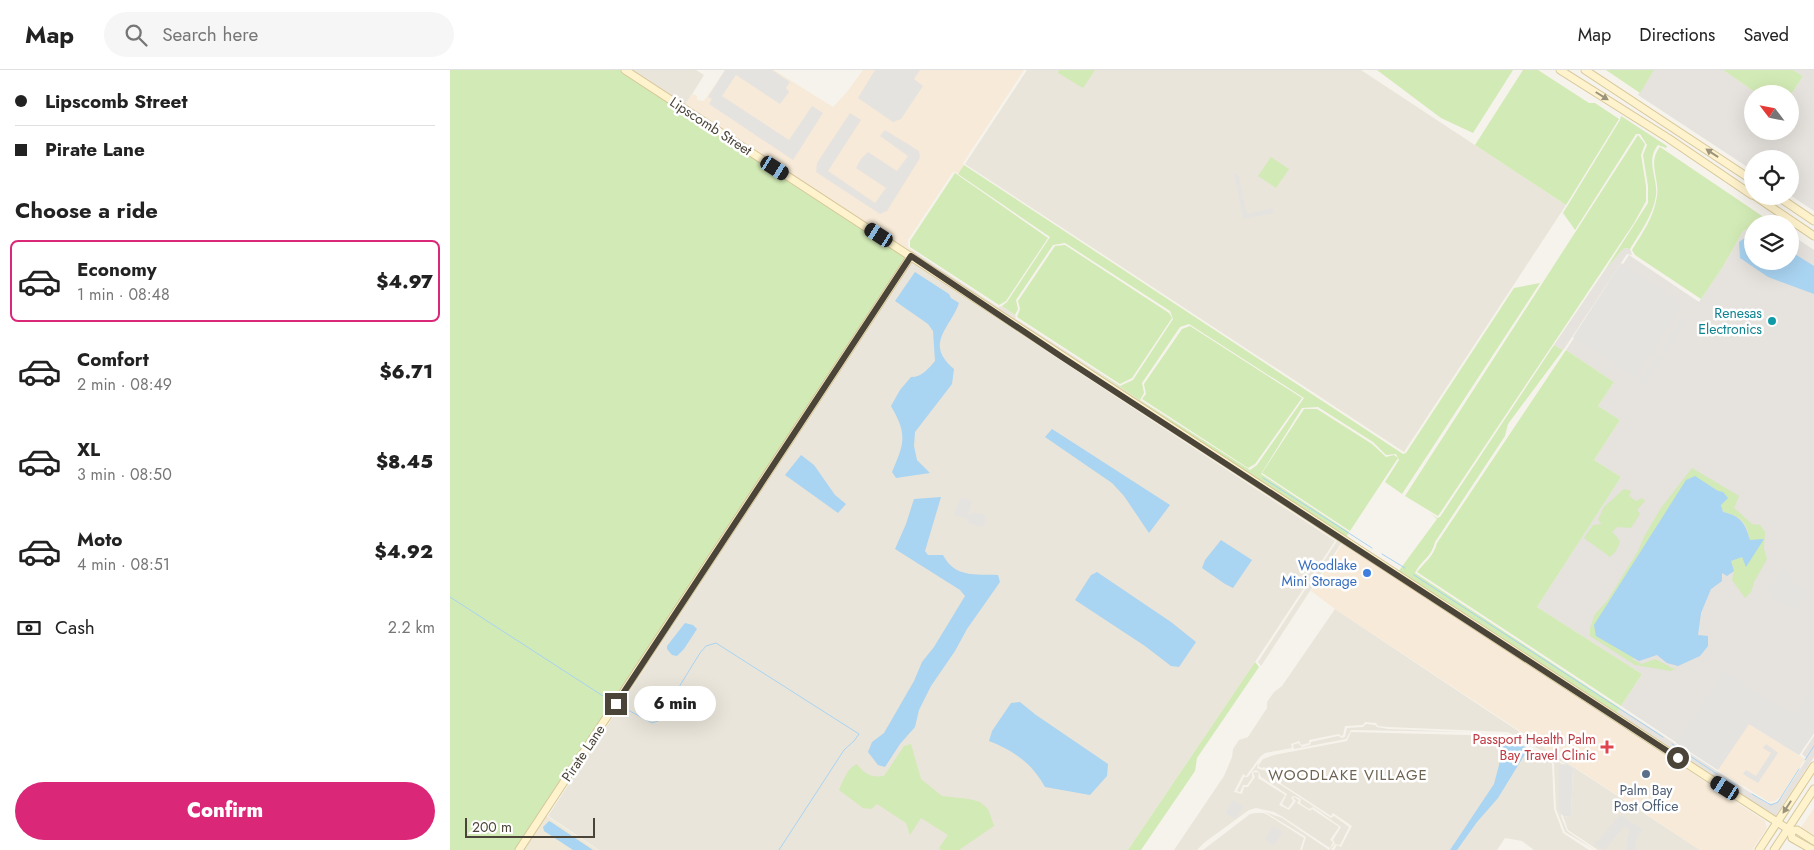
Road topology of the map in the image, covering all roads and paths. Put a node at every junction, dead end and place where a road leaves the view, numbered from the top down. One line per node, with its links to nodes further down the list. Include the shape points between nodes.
1 (625, 70): 10 (street, Lipscomb Street)
2 (1560, 70): 5 (street, one-way to 5)
3 (1585, 70): 4 (street, one-way to 3)
4 (1744, 175)
5 (1744, 188)
6 (1769, 205): 9 (street)
7 (1792, 205): 8 (street)
8 (1814, 220)
9 (1814, 236)
10 (911, 256): 13 (street, Lipscomb Street); 16 (street, Pirate Lane)
11 (1814, 766): 13 (street, one-way to 13)
12 (1814, 789): 14 (street)
13 (1778, 822): 14 (street, Lipscomb Street); 17 (street)
14 (1790, 830): 15 (street, via 1798,830); 18 (street); 19 (street, via 1792,838)
15 (1814, 840)
16 (519, 850)
17 (1759, 850)
18 (1774, 850)
19 (1812, 850)

